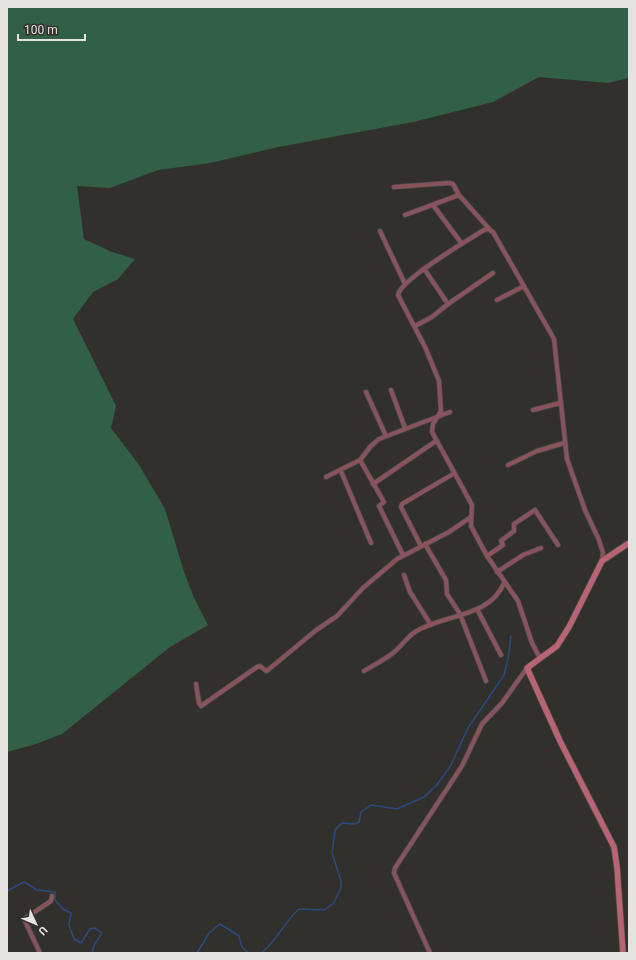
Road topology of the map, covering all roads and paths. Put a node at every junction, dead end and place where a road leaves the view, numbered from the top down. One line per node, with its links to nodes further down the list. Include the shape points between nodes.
1 (394, 187): 2 (street, via 449,183 453,184)
2 (459, 195): 3 (street); 6 (street)
3 (434, 205): 4 (street); 7 (street)
4 (405, 214)
5 (380, 230): 10 (street)
6 (493, 232): 7 (street, via 484,230); 11 (street)
7 (462, 244): 8 (street)
8 (425, 270): 10 (street); 13 (street)
9 (493, 273): 13 (street)
10 (404, 284): 14 (street, via 398,295)
11 (524, 286): 12 (street); 17 (street, via 554,339)
12 (497, 300)
13 (448, 304): 14 (street)
14 (415, 326): 20 (street, via 433,362 438,381 442,409)
15 (391, 390): 21 (street)
16 (366, 392): 22 (street)
17 (560, 403): 18 (street); 24 (street)
18 (533, 410)
19 (450, 412): 20 (street)
20 (437, 417): 21 (street); 23 (street, via 431,428)
21 (406, 428): 22 (street)
22 (386, 436): 25 (street, via 374,442)
23 (436, 441): 28 (street); 30 (street)
24 (564, 443): 26 (street); 39 (street, via 570,472 599,540)
25 (360, 460): 27 (street); 30 (street)
26 (508, 465)
27 (341, 471): 29 (street); 32 (street)
28 (453, 474): 31 (street, via 472,505); 34 (street, via 403,501 402,507)
29 (326, 477)
30 (374, 484): 37 (street, via 384,502 379,506)
31 (471, 517): 34 (street); 38 (street, via 471,526)
32 (371, 543)
33 (629, 544): 39 (street)
34 (423, 545): 37 (street); 44 (street, via 446,580 447,594)
35 (558, 545): 38 (street, via 535,510 514,524 514,531 501,541 503,545)
36 (541, 548): 40 (street, via 523,555)
37 (403, 555): 51 (street, via 363,588 337,616 268,670 257,667 201,706)
38 (487, 556): 40 (street)
39 (602, 561): 47 (street, via 561,640 549,654)
40 (497, 572): 42 (street)
41 (404, 575): 45 (street, via 410,592)
42 (504, 582): 43 (street, via 494,598); 47 (street, via 518,601 532,643)
43 (477, 609): 44 (street); 46 (street)
44 (460, 614): 45 (street); 50 (street)
45 (431, 625): 49 (street, via 415,632 393,653)
46 (502, 655)
47 (540, 658): 48 (street)
48 (528, 668): 54 (street, via 502,703 482,724 462,766 394,868); 55 (street, via 560,741 614,847)
49 (364, 671)
50 (486, 681)
51 (196, 684)
52 (52, 896): 53 (street, via 51,901 24,919)
53 (40, 953)
54 (430, 953)
55 (623, 953)

